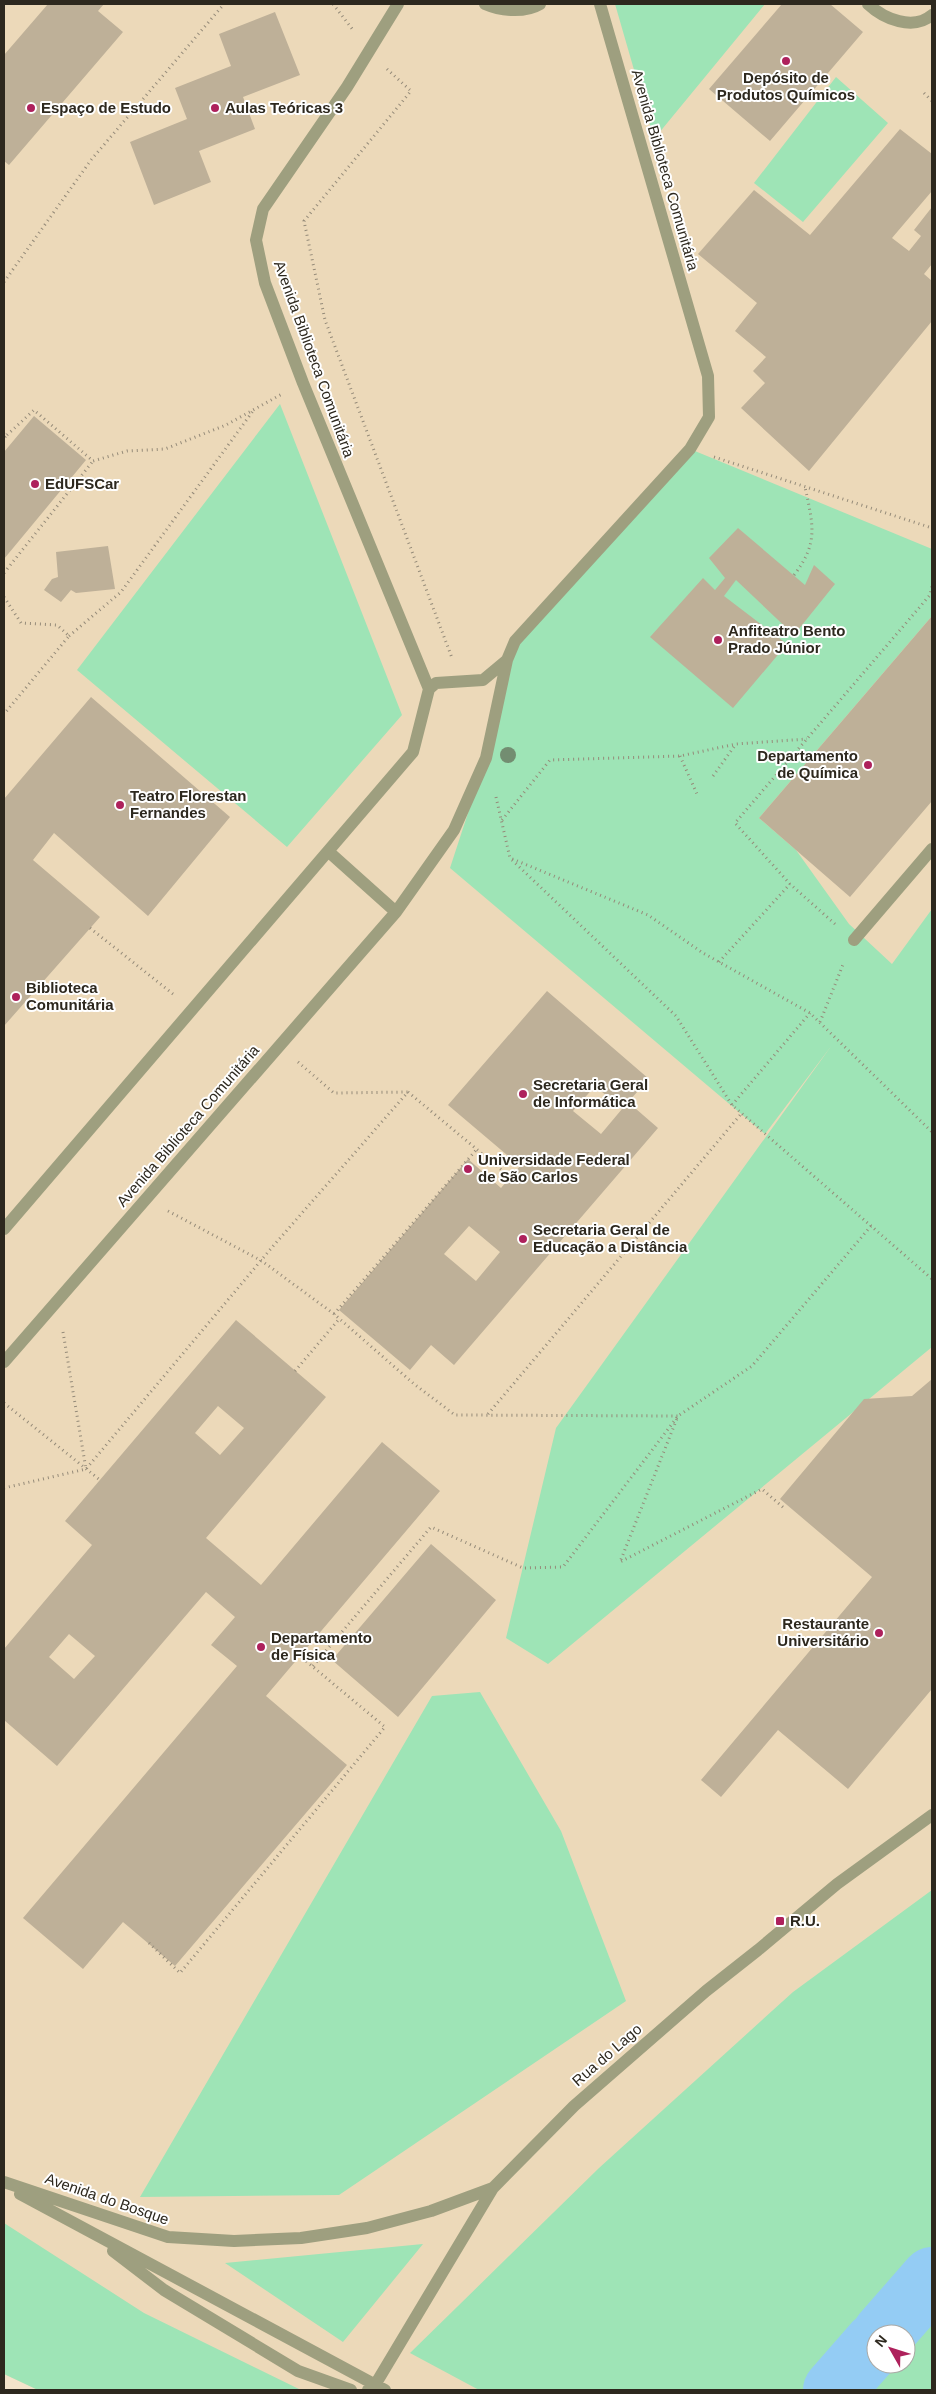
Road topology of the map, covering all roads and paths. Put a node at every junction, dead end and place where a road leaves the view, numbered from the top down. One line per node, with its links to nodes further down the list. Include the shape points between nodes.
1 (224, 4): 12 (path, via 91,160)
2 (333, 4): 9 (path)
3 (398, 4): 9 (street, Avenida Biblioteca Comunitária)
4 (485, 4): 5 (street, via 516,10)
5 (540, 4)
6 (600, 4): 17 (street, Avenida Biblioteca Comunitária, via 708,376 709,417)
7 (868, 4): 8 (street, via 875,11 904,23 924,22)
8 (932, 15)
9 (369, 52): 13 (street, Avenida Biblioteca Comunitária, via 263,209 256,240 266,283); 27 (path, via 411,91 304,221 325,320)
10 (924, 94): 11 (path)
11 (932, 101)
12 (4, 282)
13 (303, 383): 14 (path); 28 (street, Avenida Biblioteca Comunitária)
14 (253, 410): 18 (path, via 226,425 165,449 127,451); 25 (path, via 121,592)
15 (5, 434): 16 (path); 18 (path, via 34,410)
16 (4, 438)
17 (690, 450): 19 (path); 26 (street, Avenida Biblioteca Comunitária, via 515,641)
18 (93, 461): 21 (path)
19 (805, 487): 20 (path); 22 (path, via 813,537 806,559)
20 (932, 528)
21 (4, 573)
22 (794, 575)
23 (932, 586): 30 (path, via 930,595)
24 (4, 597): 25 (path, via 21,623 57,625)
25 (69, 636): 29 (path)
26 (507, 660): 27 (street, Avenida Biblioteca Comunitária, via 482,680); 33 (street, Avenida Biblioteca Comunitária)
27 (461, 683): 28 (street, Avenida Biblioteca Comunitária, via 436,683)
28 (428, 689): 38 (street, via 413,752)
29 (4, 714)
30 (807, 739): 31 (path); 40 (path, via 735,823)
31 (736, 744): 32 (path); 34 (path)
32 (680, 756): 35 (path); 36 (path, via 550,760)
33 (486, 758): 36 (path); 41 (street, Avenida Biblioteca Comunitária, via 454,830)
34 (713, 776)
35 (697, 794)
36 (501, 820): 39 (path)
37 (932, 849): 43 (street)
38 (329, 852): 41 (street); 45 (street)
39 (510, 858): 44 (path, via 648,915); 50 (path, via 676,1016)
40 (790, 884): 43 (path); 44 (path)
41 (396, 912): 48 (street, Avenida Biblioteca Comunitária)
42 (90, 928): 45 (path)
43 (854, 940): 47 (path)
44 (719, 962): 46 (path)
45 (193, 1009): 57 (street)
46 (810, 1013): 47 (path); 50 (path)
47 (820, 1022): 52 (path)
48 (279, 1046): 49 (path, via 334,1093); 55 (street, Avenida Biblioteca Comunitária)
49 (408, 1092): 53 (path); 58 (path)
50 (732, 1105): 51 (path)
51 (741, 1114): 56 (path); 66 (path)
52 (932, 1132)
53 (477, 1149): 54 (path); 61 (path)
54 (510, 1177)
55 (145, 1199): 58 (path); 60 (street, Avenida Biblioteca Comunitária)
56 (871, 1226): 59 (path); 67 (path, via 752,1366)
57 (4, 1229)
58 (262, 1261): 61 (path); 68 (path)
59 (932, 1280)
60 (58, 1300): 63 (street, Avenida Biblioteca Comunitária); 68 (path)
61 (334, 1314): 62 (path)
62 (340, 1318): 64 (path); 66 (path, via 455,1416)
63 (4, 1362)
64 (295, 1372)
65 (4, 1402): 68 (path)
66 (488, 1415): 67 (path)
67 (678, 1416): 71 (path, via 620,1562 762,1489); 73 (path, via 563,1567 523,1568 431,1527)
68 (86, 1469): 69 (path); 70 (path)
69 (100, 1480)
70 (4, 1488)
71 (785, 1509)
72 (300, 1656): 73 (path)
73 (313, 1666): 75 (path, via 385,1727 180,1973)
74 (932, 1814): 77 (street, Rua do Lago, via 837,1884 706,1990 574,2106)
75 (148, 1943)
76 (4, 2184): 77 (street, Avenida do Bosque, via 168,2238 234,2241 301,2238 366,2228 432,2211); 78 (street, Avenida do Bosque); 79 (street, Avenida do Bosque, via 119,2254 164,2290 298,2370)
77 (494, 2188): 78 (street, Rua do Lago)
78 (376, 2389)
79 (351, 2390)

